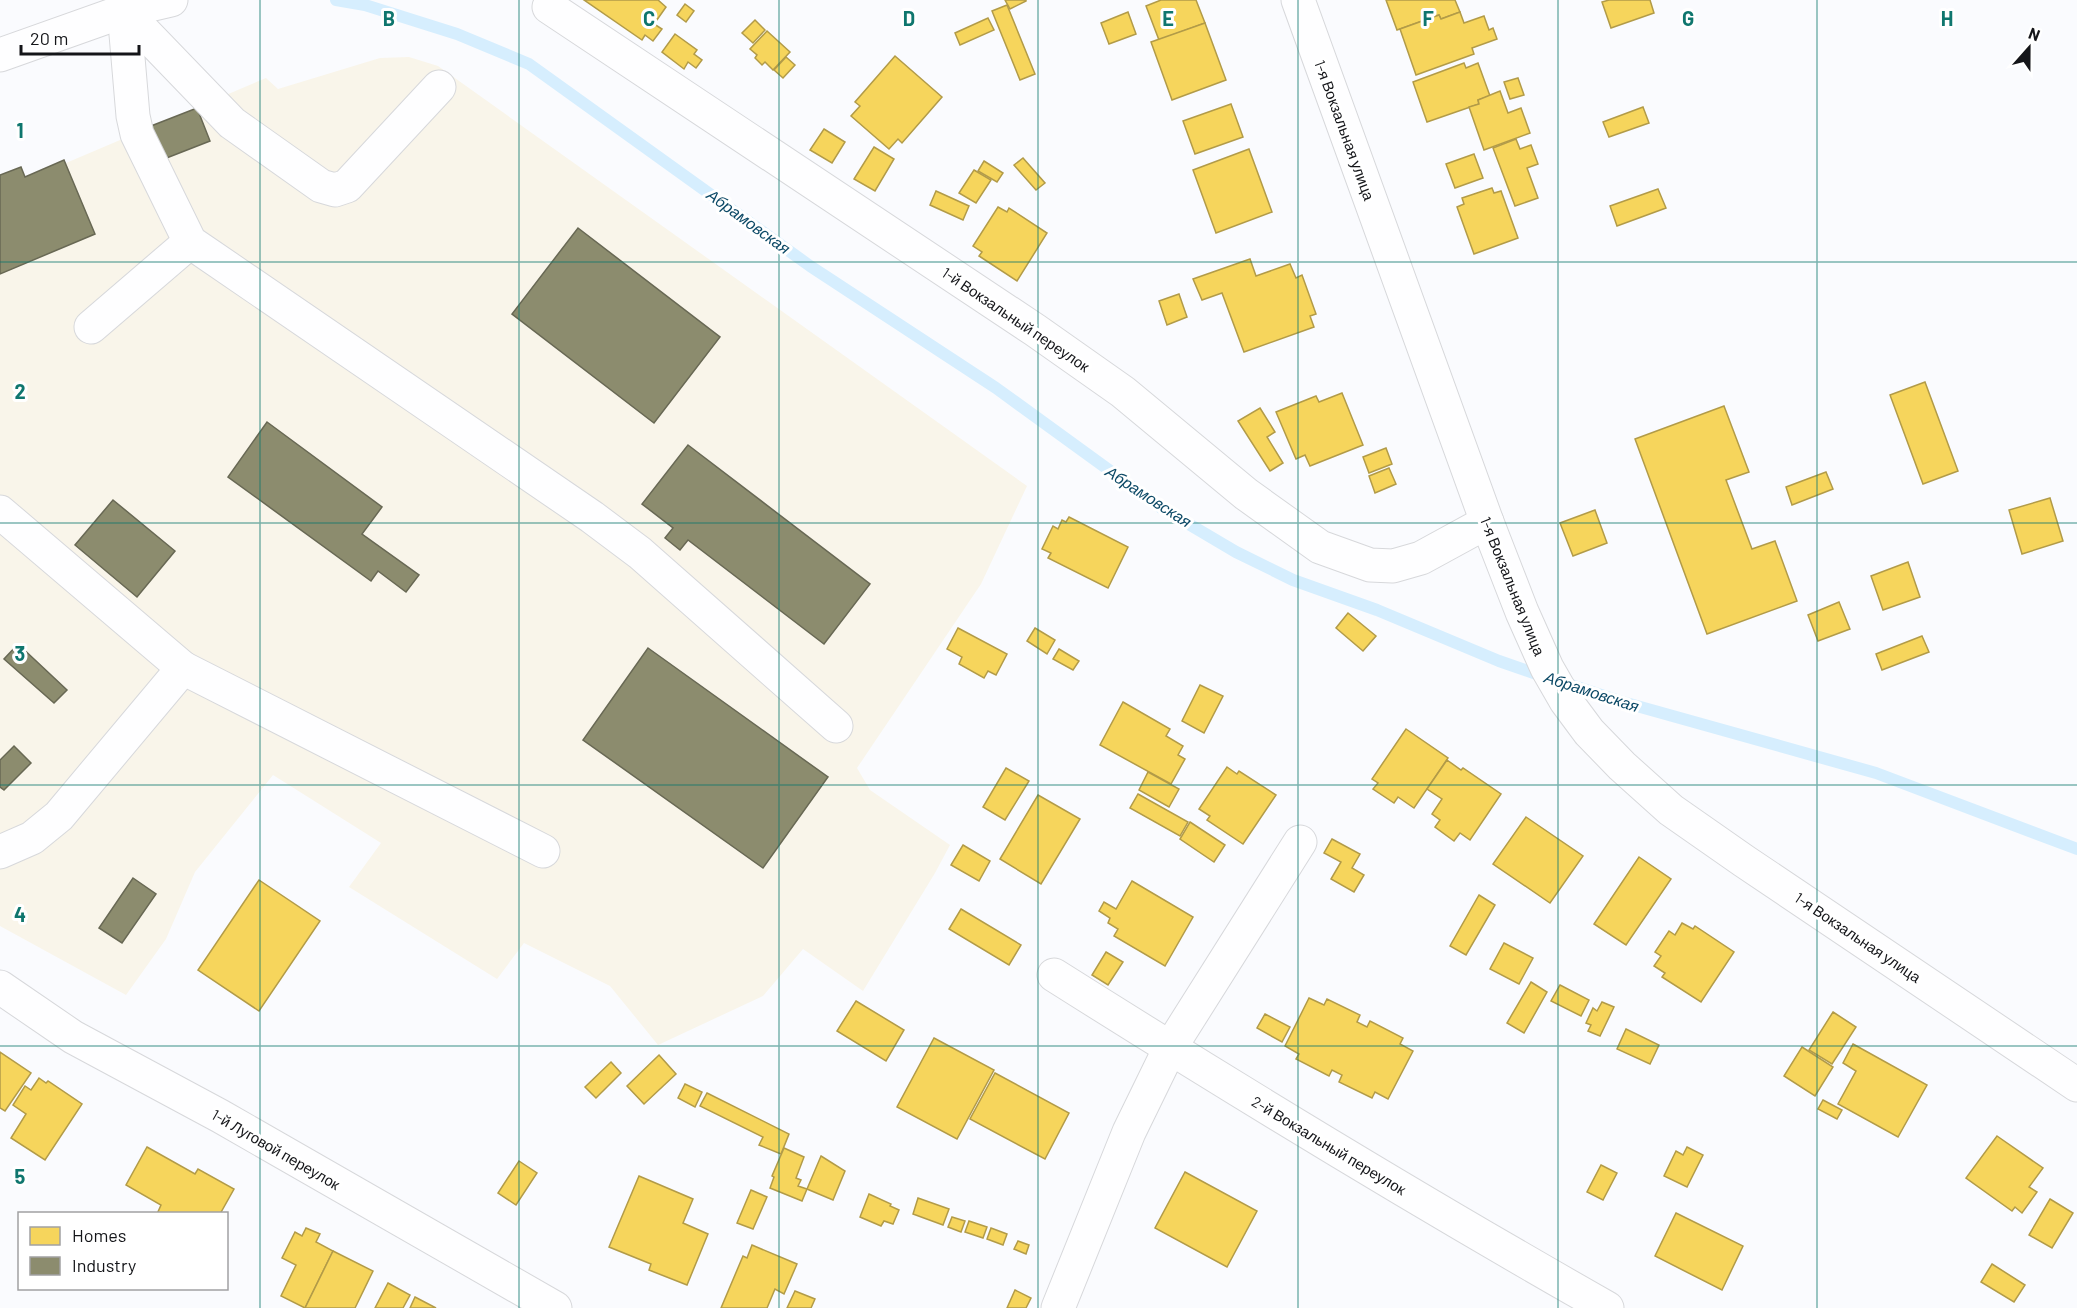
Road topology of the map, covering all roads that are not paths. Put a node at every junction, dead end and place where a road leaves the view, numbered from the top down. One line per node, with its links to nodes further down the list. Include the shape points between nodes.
1 (171, 0): 4 (street)
2 (1298, 0): 10 (street, 1-я Вокзальная улица)
3 (549, 7): 10 (street, 1-й Вокзальный переулок, via 1035,330 1123,392 1246,494 1320,548 1371,566 1393,566 1421,558)
4 (124, 11): 5 (street); 6 (street, via 232,123 321,186 335,190 347,186); 7 (street, via 137,134)
5 (2, 46)
6 (439, 87)
7 (190, 242): 8 (street); 12 (street, via 611,532)
8 (91, 327)
9 (0, 512): 11 (street)
10 (1486, 522): 19 (street, 1-я Вокзальная улица, via 1547,668 1589,732 1622,766 1671,810)
11 (183, 668): 14 (street); 15 (street, via 59,816 33,838)
12 (836, 726)
13 (1300, 842): 18 (street)
14 (543, 851)
15 (0, 852)
16 (1054, 975): 18 (street, 2-й Вокзальный переулок)
17 (0, 987): 20 (street, 1-й Луговой переулок, via 73,1037)
18 (1170, 1048): 21 (street, via 1129,1132); 22 (street, 2-й Вокзальный переулок, via 1476,1234)
19 (2077, 1085)
20 (555, 1308)
21 (1058, 1308)
22 (1607, 1308)

